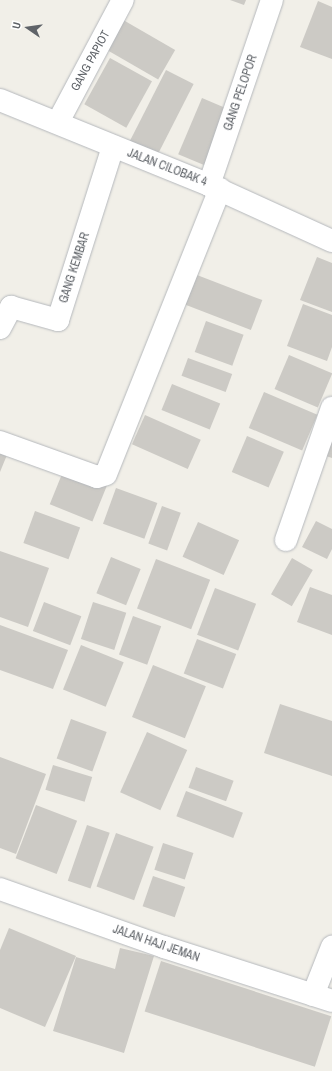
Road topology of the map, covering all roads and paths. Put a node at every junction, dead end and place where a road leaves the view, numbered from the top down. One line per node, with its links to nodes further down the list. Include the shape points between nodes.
1 (123, 0): 4 (street, GANG PAPIOT)
2 (272, 0): 6 (street, GANG PELOPOR)
3 (0, 100): 4 (street, JALAN CILOBAK 4)
4 (58, 122): 5 (street, JALAN CILOBAK 4)
5 (113, 147): 6 (street, JALAN CILOBAK 4); 8 (street, GANG KEMBAR, via 58,320 11,307)
6 (215, 187): 7 (street, JALAN CILOBAK 4); 10 (street, GANG PELOPOR, via 106,474 97,477)
7 (332, 241)
8 (0, 328)
9 (332, 408): 11 (street)
10 (0, 442)
11 (286, 540)
12 (0, 889): 14 (street, JALAN HAJI JEMAN, via 164,947)
13 (332, 947): 14 (street)
14 (322, 998)

